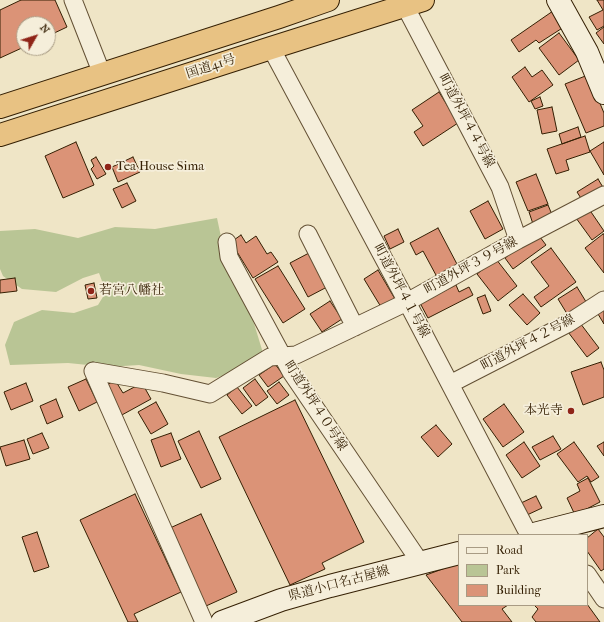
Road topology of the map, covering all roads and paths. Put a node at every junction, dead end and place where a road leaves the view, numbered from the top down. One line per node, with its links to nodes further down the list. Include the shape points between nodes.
1 (73, 0): 6 (street)
2 (328, 0): 6 (highway, 国道41号)
3 (558, 0): 7 (main road, via 587,52)
4 (414, 3): 5 (highway, 国道41号); 12 (street, 町道外坪４４号線, via 500,187)
5 (271, 48): 9 (highway, 国道41号); 15 (street, 町道外坪４１号線)
6 (102, 74): 8 (highway, 国道41号)
7 (604, 92)
8 (0, 107)
9 (0, 135)
10 (604, 195): 12 (street, 町道外坪３９号線)
11 (308, 234): 16 (street)
12 (518, 240): 15 (street, 町道外坪３９号線)
13 (226, 242): 17 (street, 町道外坪４０号線, via 229,256)
14 (604, 300): 18 (street, 町道外坪４２号線, via 567,324)
15 (407, 302): 16 (street, 町道外坪３９号線); 18 (street, 町道外坪４１号線)
16 (355, 327): 17 (street, 町道外坪３９号線, via 296,355)
17 (276, 356): 24 (street, 町道外坪４０号線, via 291,372); 27 (street, via 210,394 93,371)
18 (450, 384): 21 (street, 町道外坪４１号線)
19 (604, 516): 20 (main road)
20 (558, 532): 22 (main road)
21 (528, 534)
22 (539, 534)
23 (458, 553): 24 (main road, 県道小口名古屋線)
24 (420, 562): 28 (main road, 県道小口名古屋線, via 281,600)
25 (588, 575): 26 (street)
26 (604, 599)
27 (204, 622)
28 (222, 622)

